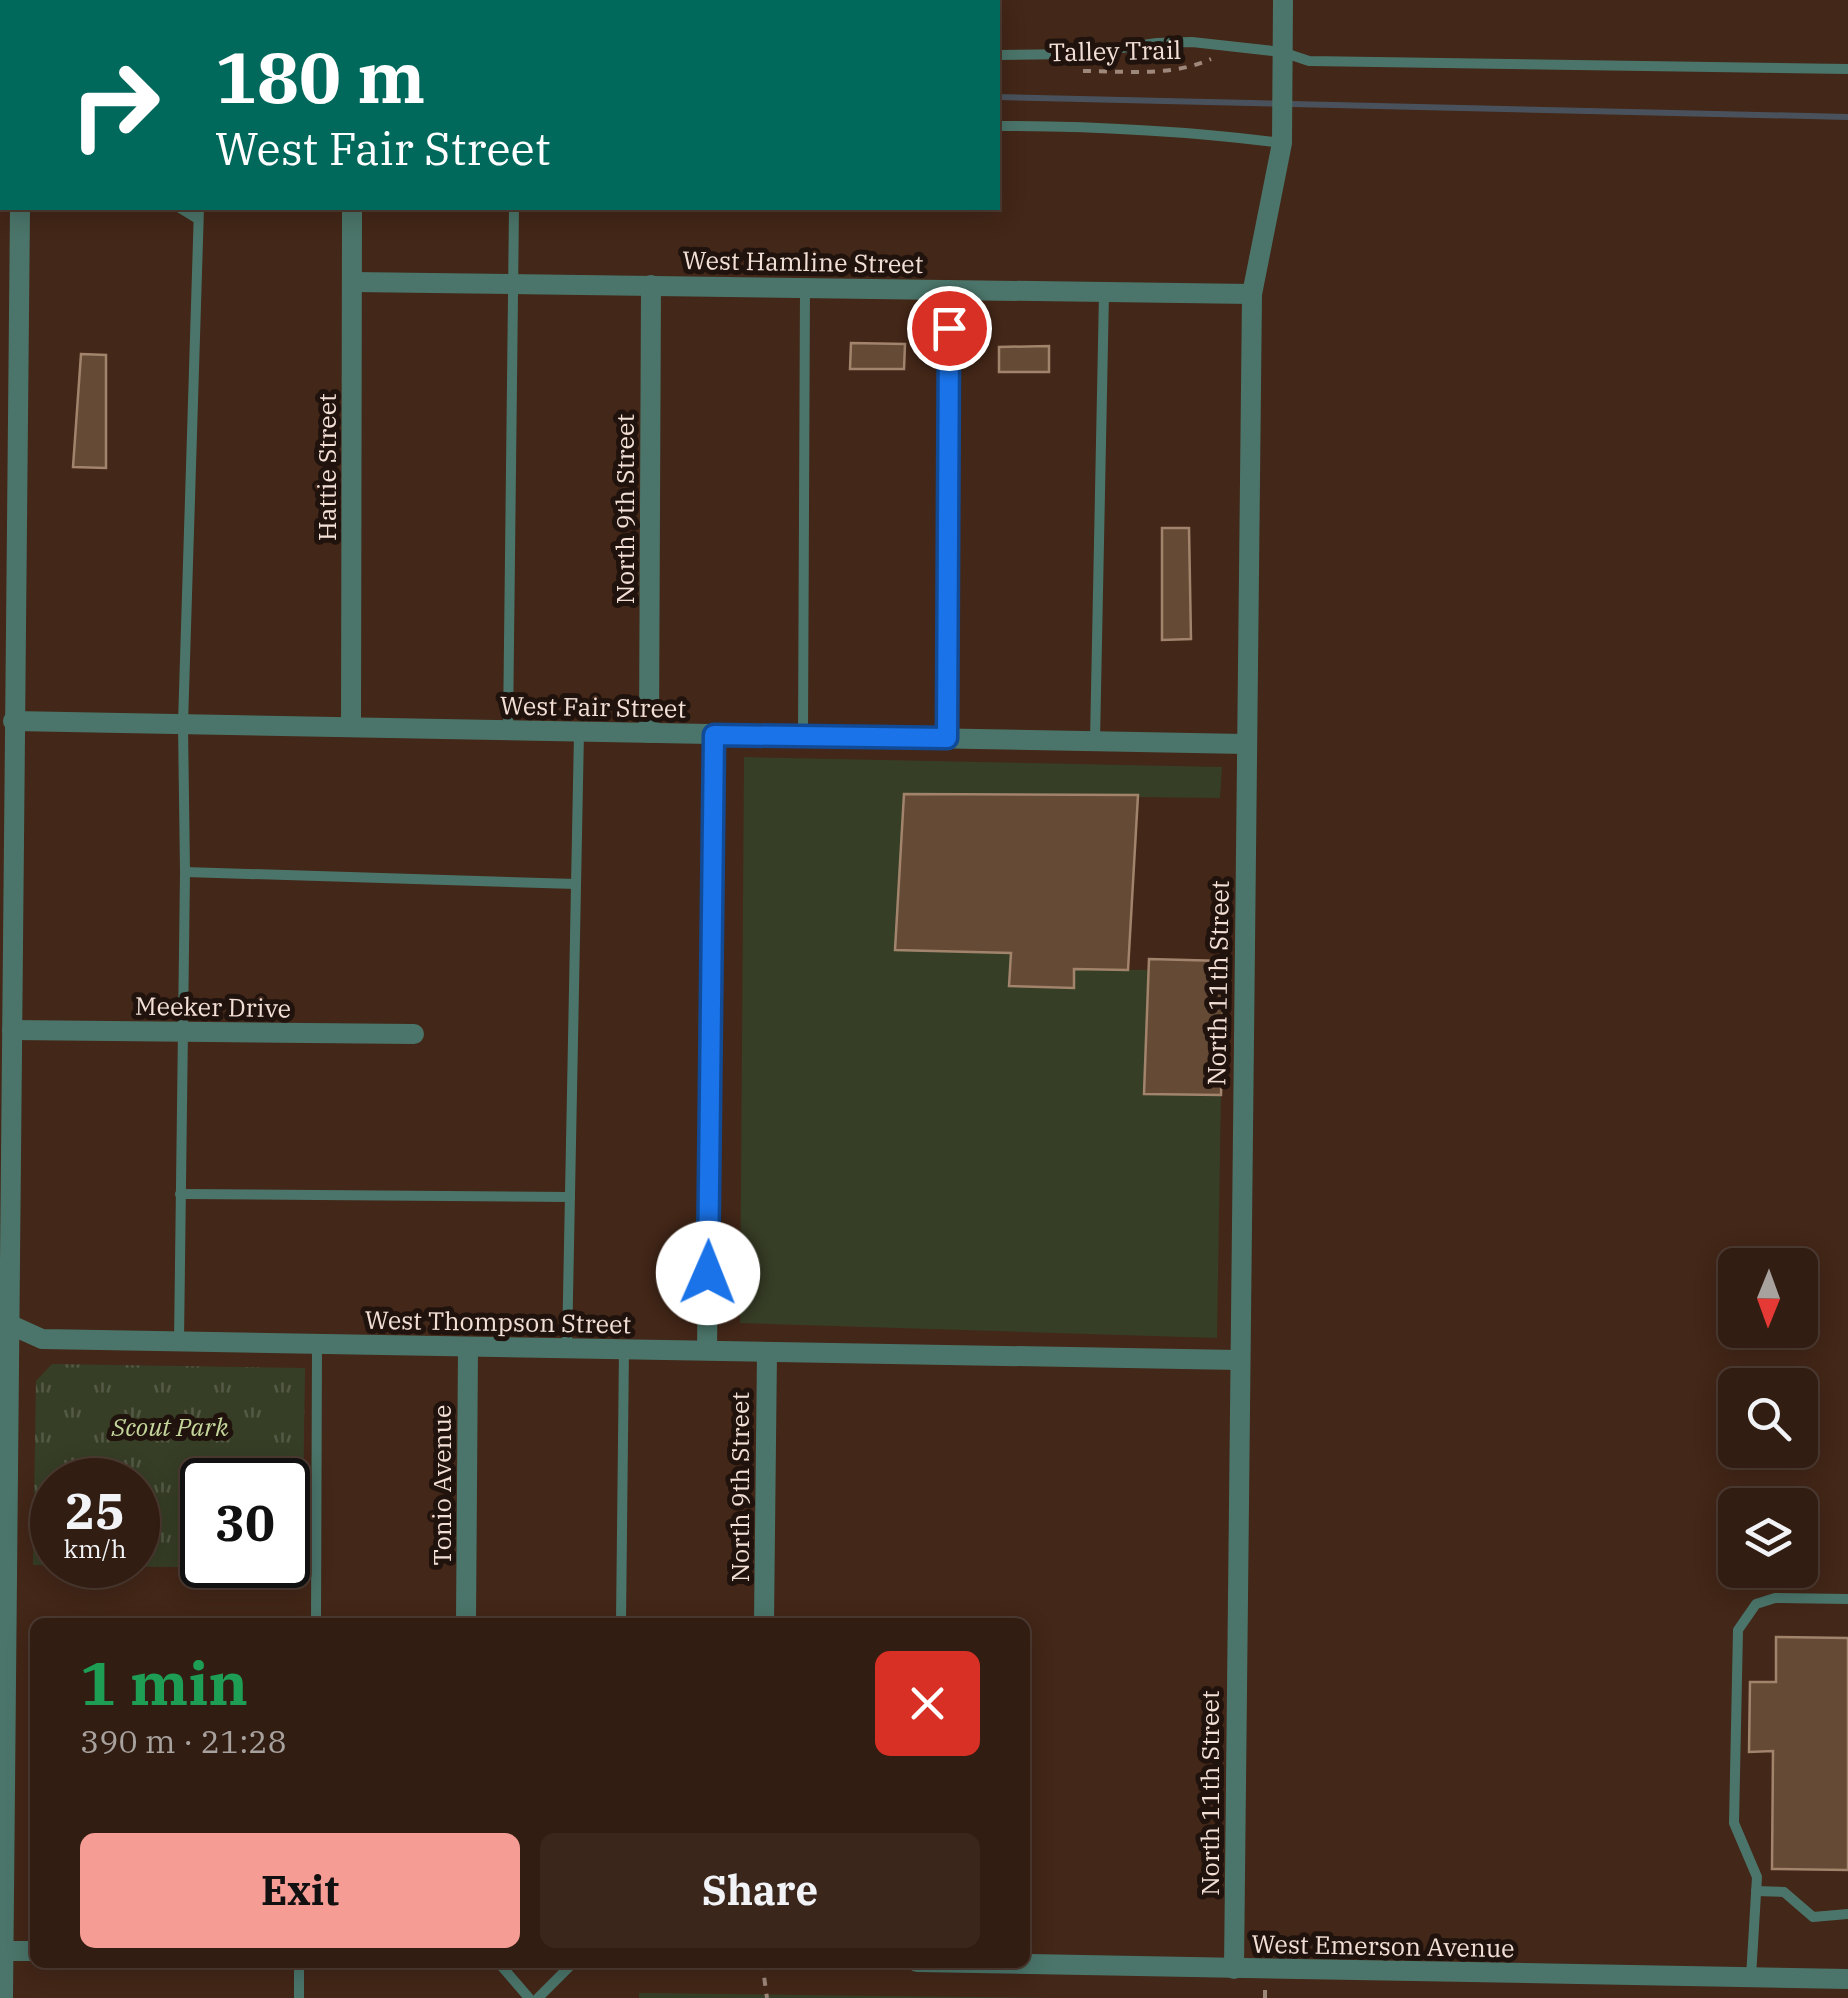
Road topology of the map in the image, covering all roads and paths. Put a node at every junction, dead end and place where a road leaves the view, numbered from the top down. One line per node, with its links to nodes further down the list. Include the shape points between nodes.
1 (1282, 0): 4 (street, North 11th Street)
2 (1227, 48): 3 (lane, via 1192,42); 4 (lane); 6 (path, Talley Trail, via 1210,61 1160,72)
3 (1000, 54)
4 (1282, 60): 5 (lane); 8 (street, North 11th Street)
5 (1848, 69)
6 (1070, 70)
7 (1000, 126): 8 (lane)
8 (1282, 132): 19 (street, North 11th Street)
9 (20, 210): 20 (street)
10 (352, 210): 13 (street, Hattie Street)
11 (514, 210): 14 (lane)
12 (199, 213): 21 (lane)
13 (353, 282): 14 (street, West Hamline Street); 22 (street, Hattie Street)
14 (511, 284): 15 (street, West Hamline Street); 23 (lane)
15 (651, 284): 16 (street, West Hamline Street); 25 (street, North 9th Street)
16 (805, 287): 17 (street, West Hamline Street); 27 (lane)
17 (950, 290): 18 (street, West Hamline Street); 28 (street)
18 (1104, 292): 19 (street, West Hamline Street); 29 (lane)
19 (1252, 294): 30 (street, North 11th Street)
20 (6, 721): 21 (street, West Fair Street); 33 (street)
21 (183, 724): 22 (street, West Fair Street); 31 (lane)
22 (351, 726): 23 (street, West Fair Street)
23 (508, 730): 24 (street, West Fair Street)
24 (579, 732): 25 (street, West Fair Street); 32 (lane)
25 (649, 733): 26 (street, West Fair Street)
26 (714, 735): 27 (street, West Fair Street); 44 (street)
27 (803, 736): 28 (street, West Fair Street)
28 (947, 738): 29 (street, West Fair Street)
29 (1096, 741): 30 (street, West Fair Street)
30 (1246, 744): 46 (street, North 11th Street)
31 (184, 872): 32 (lane); 34 (lane)
32 (576, 884): 37 (lane)
33 (12, 1030): 34 (street, Meeker Drive); 38 (street)
34 (181, 1032): 35 (street, Meeker Drive); 36 (lane)
35 (414, 1034)
36 (180, 1194): 37 (lane); 39 (lane)
37 (570, 1196): 42 (lane)
38 (5, 1322): 39 (street, West Thompson Street, via 42,1338); 52 (street)
39 (178, 1341): 40 (street, West Thompson Street)
40 (317, 1344): 41 (street, West Thompson Street); 48 (lane)
41 (468, 1348): 42 (street, West Thompson Street); 49 (street, Tonio Avenue)
42 (567, 1349): 43 (street, West Thompson Street)
43 (624, 1350): 44 (street, West Thompson Street); 50 (lane)
44 (706, 1350): 45 (street, West Thompson Street)
45 (766, 1352): 46 (street, West Thompson Street); 51 (street, North 9th Street)
46 (1238, 1360): 62 (street, North 11th Street)
47 (1848, 1599): 53 (lane, via 1776,1598 1756,1604 1738,1630 1734,1823 1757,1877)
48 (316, 1618)
49 (466, 1618)
50 (621, 1618)
51 (764, 1618)
52 (3, 1629): 55 (street)
53 (1756, 1892): 54 (lane, via 1784,1892 1813,1916); 63 (lane)
54 (1848, 1914)
55 (2, 1951): 56 (street); 65 (street)
56 (30, 1951)
57 (1030, 1964): 62 (street, West Emerson Avenue)
58 (299, 1968): 66 (lane)
59 (503, 1968): 67 (lane)
60 (568, 1968): 68 (lane)
61 (763, 1968): 69 (path)
62 (1234, 1969): 63 (street, West Emerson Avenue)
63 (1751, 1978): 64 (street, West Emerson Avenue)
64 (1848, 1979)
65 (4, 1998)
66 (299, 1998)
67 (529, 1998)
68 (538, 1998)
69 (767, 1998)

